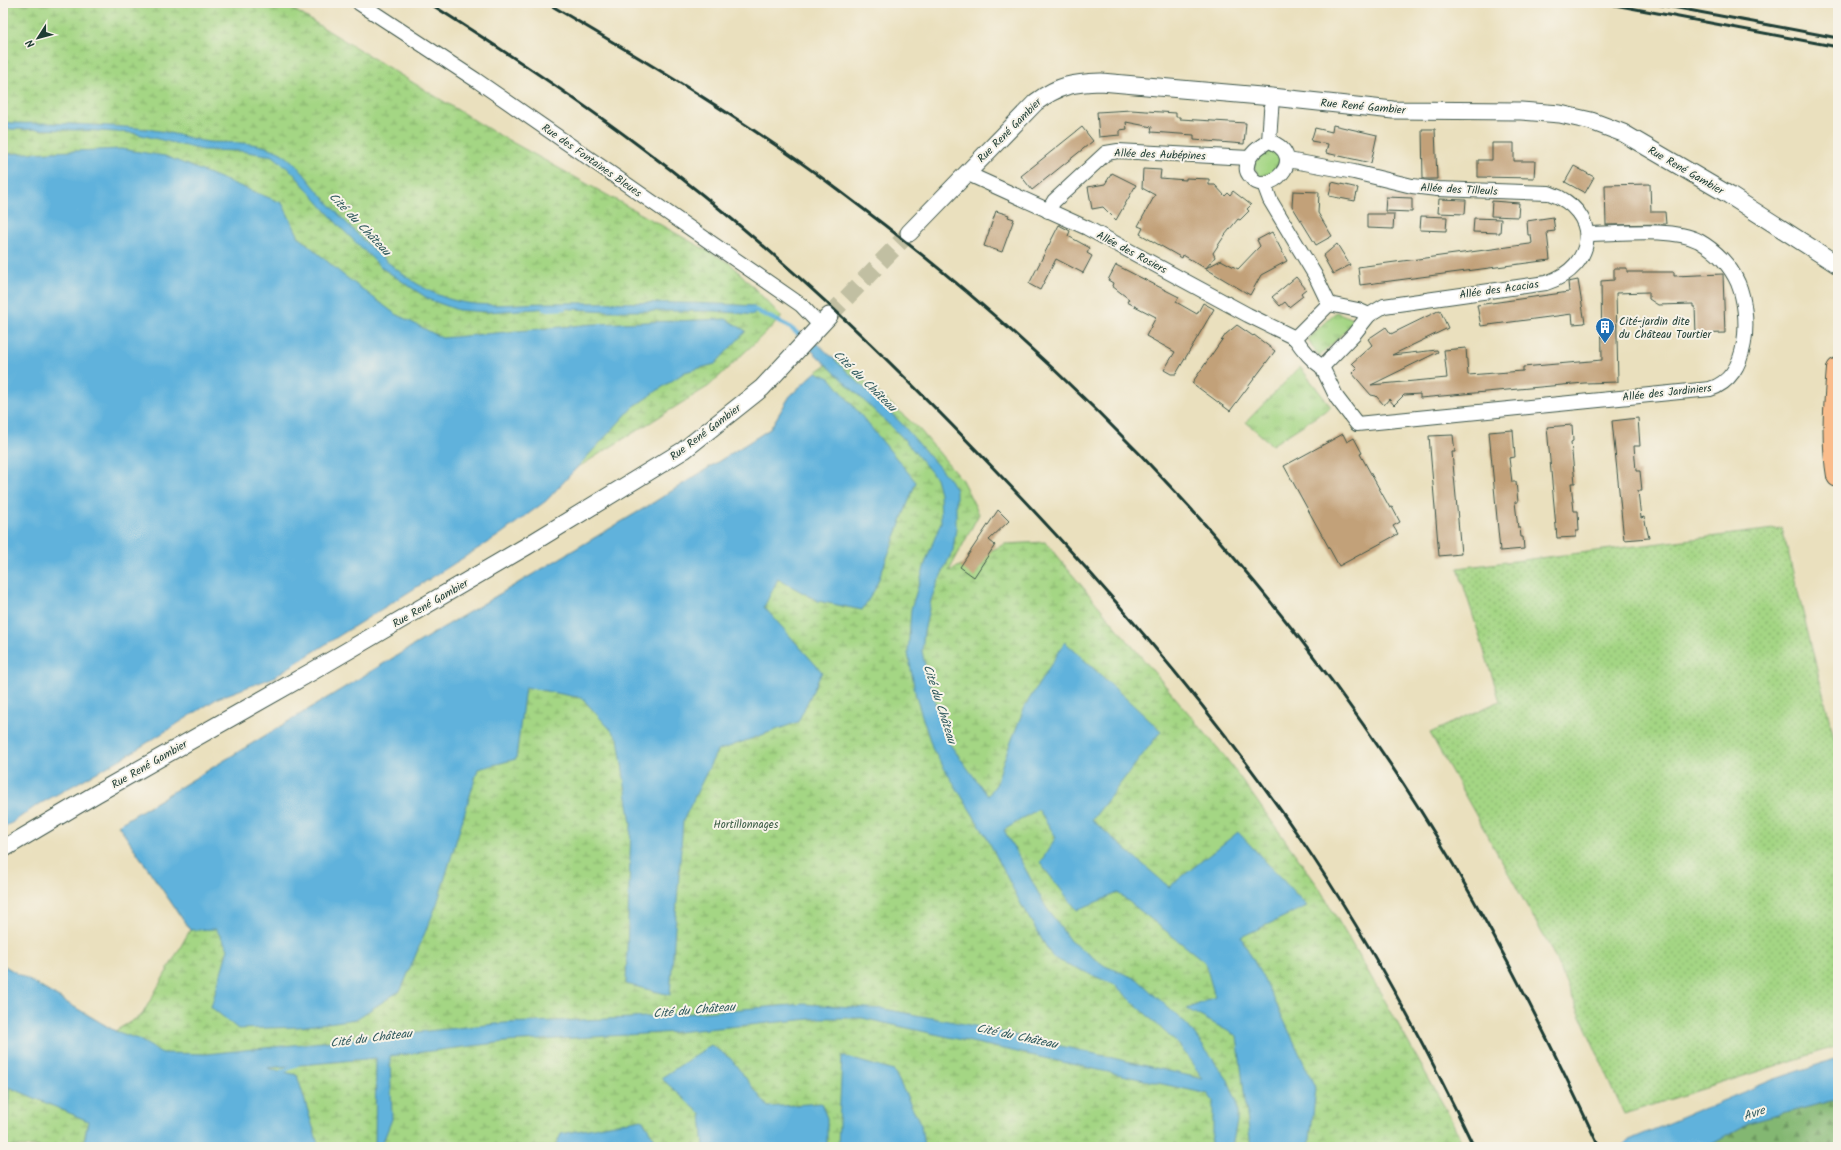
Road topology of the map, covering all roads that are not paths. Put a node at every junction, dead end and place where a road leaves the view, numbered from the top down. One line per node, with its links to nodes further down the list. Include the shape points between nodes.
1 (359, 3): 14 (street, Rue des Fontaines Bleues, via 476,80)
2 (1272, 97): 3 (street); 6 (street, Rue René Gambier, via 1101,82 1075,83 1051,91 1036,102); 11 (street, Rue René Gambier, via 1393,110 1560,114 1591,121 1623,133 1729,195)
3 (1269, 141): 4 (street, via 1260,146); 5 (street, via 1279,145 1286,152)
4 (1249, 158): 7 (street, via 1247,171 1255,182); 8 (street, Allée des Aubépines, via 1118,151 1106,153 1054,201)
5 (1288, 160): 7 (street, via 1285,170 1272,182); 10 (street, Allée des Tilleuls, via 1437,190 1549,193 1569,203 1585,224)
6 (966, 173): 8 (street, Allée des Rosiers); 9 (street, Rue René Gambier)
7 (1264, 184): 12 (street, via 1270,200)
8 (1048, 211): 15 (street, Allée des Rosiers, via 1087,228)
9 (909, 232)
10 (1587, 234): 13 (street, Allée des Acacias, via 1586,246 1574,267 1557,279 1546,283 1384,306); 16 (street, Allée des Jardiniers, via 1684,235 1698,241 1722,259 1740,289 1745,312 1741,355 1724,382 1710,389 1357,424 1337,398)
11 (1838, 265)
12 (1330, 304): 13 (street); 15 (street)
13 (1369, 315): 16 (street)
14 (824, 321): 19 (street, Rue René Gambier, via 762,388 684,450 653,470 507,558)
15 (1295, 338): 16 (street, via 1304,353)
16 (1322, 367)
17 (1838, 369): 18 (main road, via 1834,411)
18 (1838, 476)
19 (3, 849)

